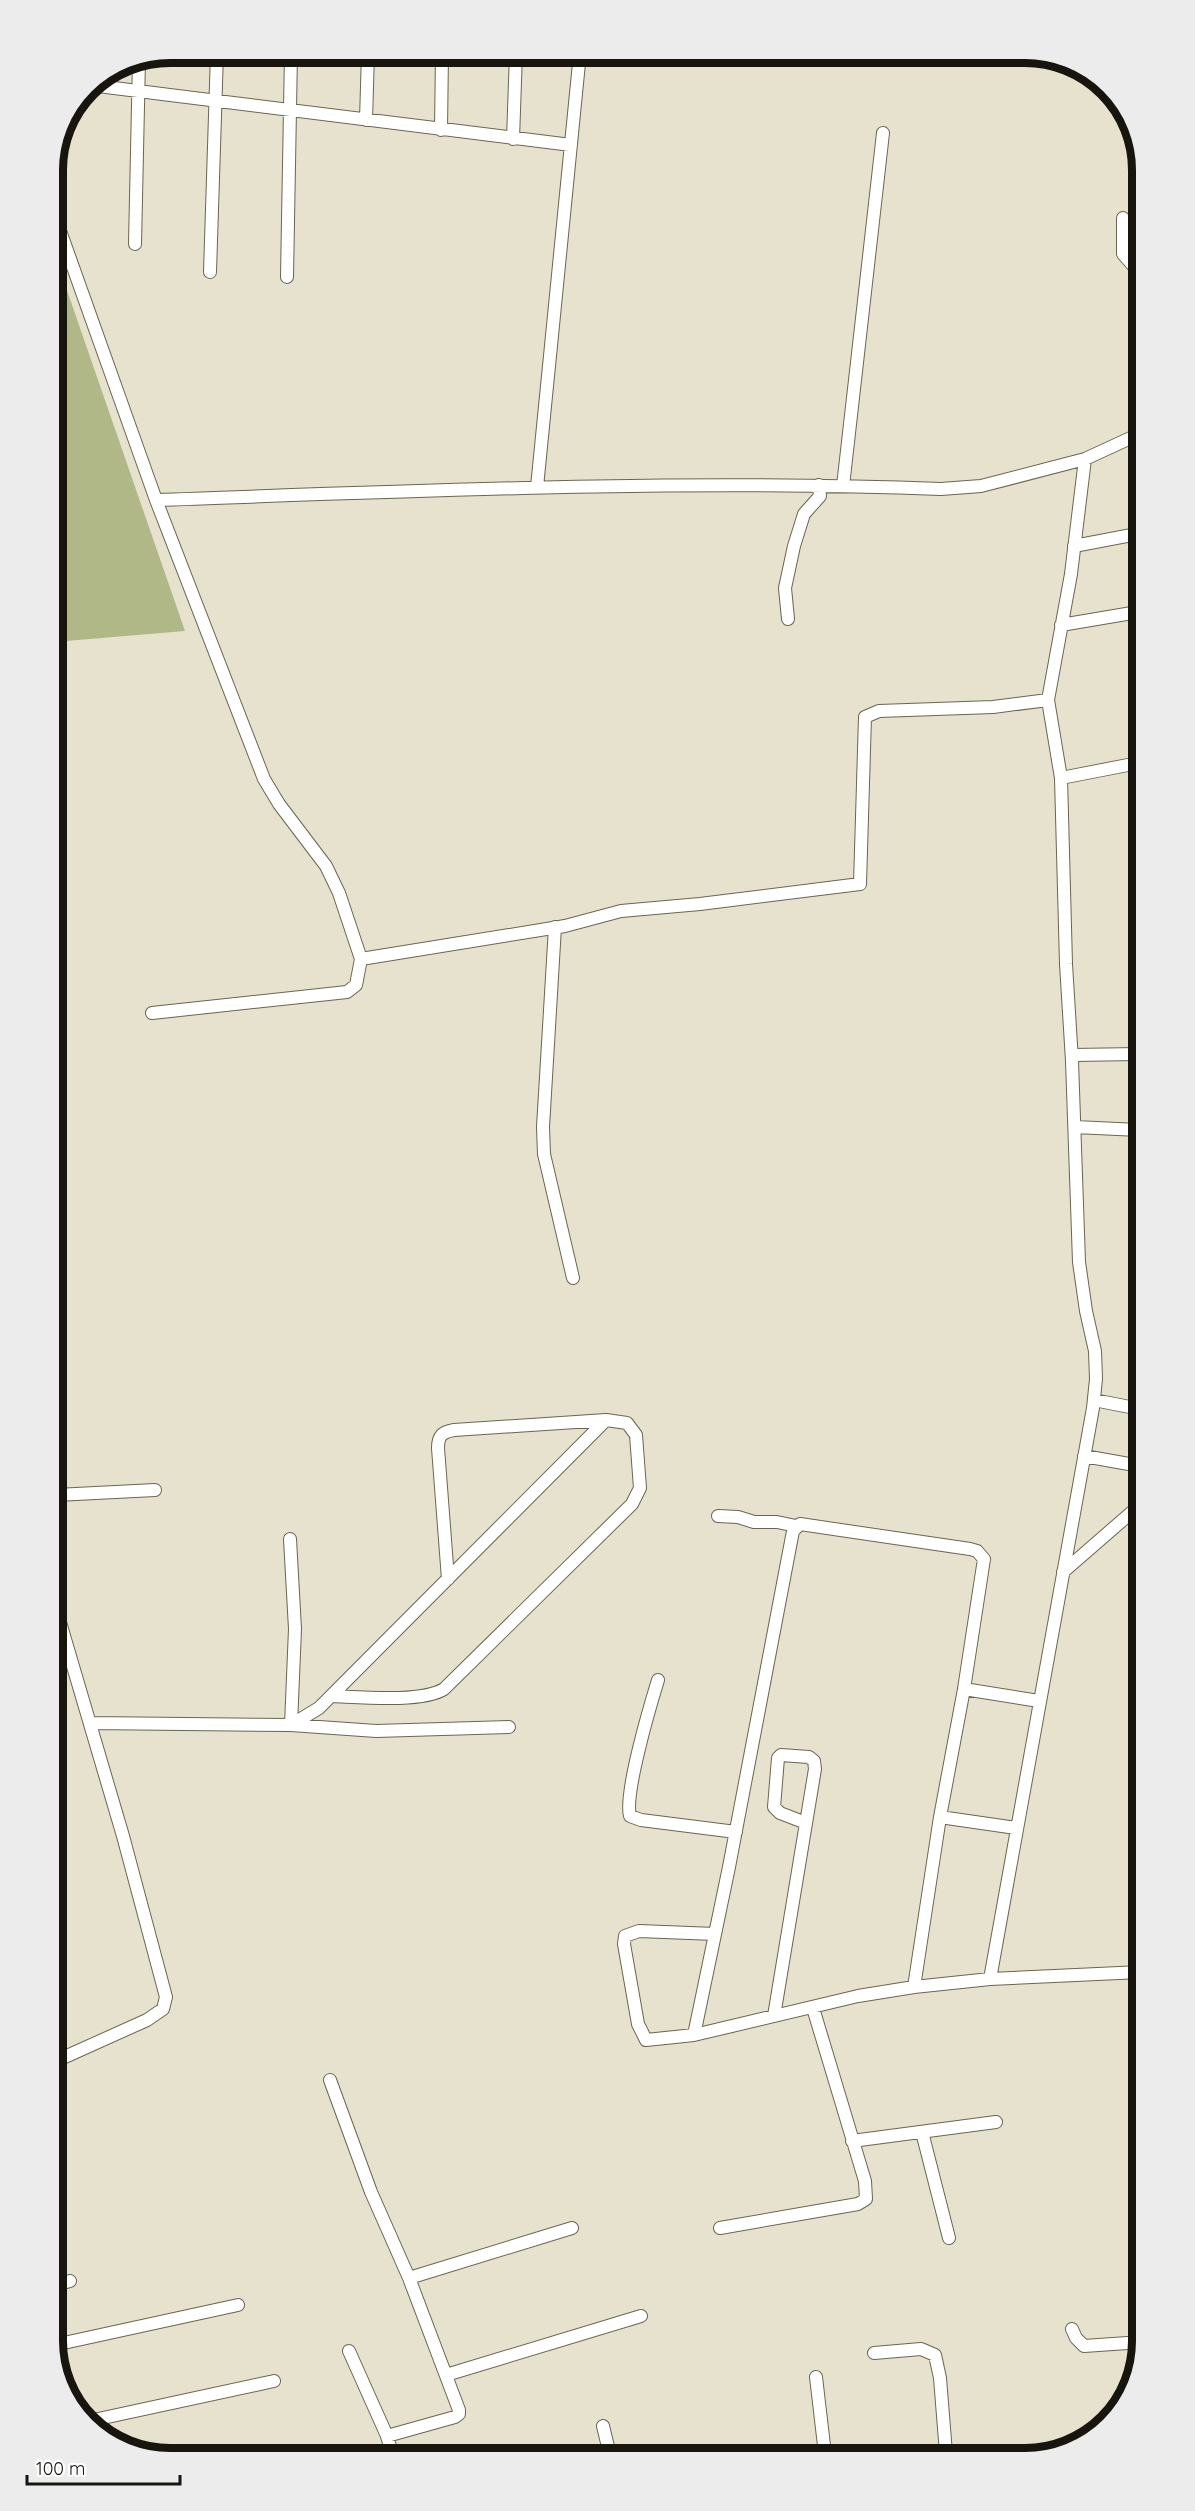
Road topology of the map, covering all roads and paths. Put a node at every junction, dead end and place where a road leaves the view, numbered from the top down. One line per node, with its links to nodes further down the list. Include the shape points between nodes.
1 (217, 63): 10 (street)
2 (291, 63): 11 (street)
3 (368, 63): 12 (street)
4 (442, 63): 13 (street)
5 (516, 63): 15 (street)
6 (579, 63): 16 (street)
7 (139, 68): 9 (street)
8 (103, 87): 9 (street)
9 (138, 91): 10 (street); 19 (street)
10 (215, 101): 11 (street); 21 (street)
11 (289, 110): 12 (street); 22 (street)
12 (366, 120): 13 (street)
13 (441, 130): 15 (street)
14 (883, 133): 26 (street)
15 (513, 139): 16 (street)
16 (571, 145): 27 (street)
17 (1123, 218): 20 (street, via 1123,254)
18 (63, 239): 28 (street)
19 (135, 244)
20 (1132, 264)
21 (210, 272)
22 (288, 277)
23 (1132, 437): 24 (street)
24 (1085, 459): 26 (street, via 981,486); 30 (street)
25 (819, 485): 26 (street); 27 (street); 32 (street, via 820,496 804,514 794,546 785,588)
26 (843, 486)
27 (537, 487): 28 (street)
28 (156, 500): 38 (street, via 270,791 326,866)
29 (1132, 535): 30 (street)
30 (1074, 546): 33 (street)
31 (1132, 613): 33 (street)
32 (788, 619)
33 (1061, 625): 34 (street)
34 (1048, 700): 36 (street); 37 (street, via 993,707 879,711 865,717 861,881 856,886 621,911)
35 (1132, 764): 36 (street)
36 (1061, 778): 41 (street)
37 (555, 927): 38 (street); 44 (street, via 544,1154)
38 (361, 959): 39 (street, via 356,985 347,992)
39 (152, 1013)
40 (1132, 1054): 41 (street)
41 (1072, 1055): 42 (street)
42 (1075, 1126): 43 (street); 45 (street, via 1079,1262 1095,1351)
43 (1132, 1130)
44 (573, 1278)
45 (1094, 1400): 46 (street); 48 (street)
46 (1132, 1407)
47 (606, 1420): 57 (street); 57 (street, via 442,1433 438,1448); 63 (street, via 627,1423 636,1435 640,1488 632,1504 437,1694)
48 (1084, 1456): 49 (street); 56 (street)
49 (1132, 1465)
50 (155, 1490): 51 (street)
51 (63, 1495)
52 (1132, 1512): 56 (street)
53 (718, 1516): 54 (street)
54 (796, 1526): 62 (street, via 810,1523 970,1549 982,1555 984,1565); 71 (street)
55 (290, 1539): 66 (street, via 295,1629)
56 (1063, 1572): 64 (street)
57 (448, 1579): 63 (street)
58 (63, 1632): 59 (street)
59 (70, 1656): 60 (street); 65 (street)
60 (63, 1659)
61 (658, 1680): 71 (street, via 632,1787 630,1816)
62 (964, 1689): 64 (street); 68 (street)
63 (331, 1696): 66 (street, via 312,1714)
64 (1039, 1701): 70 (street)
65 (90, 1723): 66 (street); 79 (street, via 166,2003 147,2020)
66 (291, 1725): 67 (street, via 376,1731)
67 (509, 1727)
68 (940, 1817): 70 (street); 75 (street)
69 (806, 1823): 69 (street, via 814,1761 781,1755 774,1807); 77 (street)
70 (1016, 1828): 74 (street)
71 (736, 1832): 72 (street)
72 (715, 1934): 78 (street); 78 (street, via 639,1931 625,1939 638,2024 644,2037 650,2040)
73 (1132, 1972): 74 (street)
74 (990, 1979): 75 (street)
75 (914, 1987): 76 (street)
76 (813, 2008): 77 (street); 83 (street)
77 (774, 2016): 78 (street)
78 (694, 2035)
79 (63, 2058)
80 (330, 2080): 87 (street, via 371,2192)
81 (996, 2122): 82 (street)
82 (922, 2132): 83 (street); 86 (street)
83 (852, 2141): 85 (street, via 866,2186 864,2201)
84 (572, 2228): 87 (street)
85 (720, 2228)
86 (949, 2238)
87 (409, 2278): 95 (street)
88 (238, 2305): 91 (street)
89 (641, 2316): 95 (street)
90 (1072, 2329): 92 (street, via 1084,2346)
91 (63, 2343)
92 (1132, 2343)
93 (350, 2351): 100 (street)
94 (874, 2353): 104 (street, via 921,2349 935,2355)
95 (446, 2375): 100 (street, via 459,2414)
96 (816, 2377): 103 (street)
97 (274, 2381): 98 (street)
98 (97, 2419)
99 (603, 2426): 102 (street)
100 (387, 2436): 101 (street)
101 (390, 2448)
102 (608, 2448)
103 (824, 2448)
104 (946, 2448)

